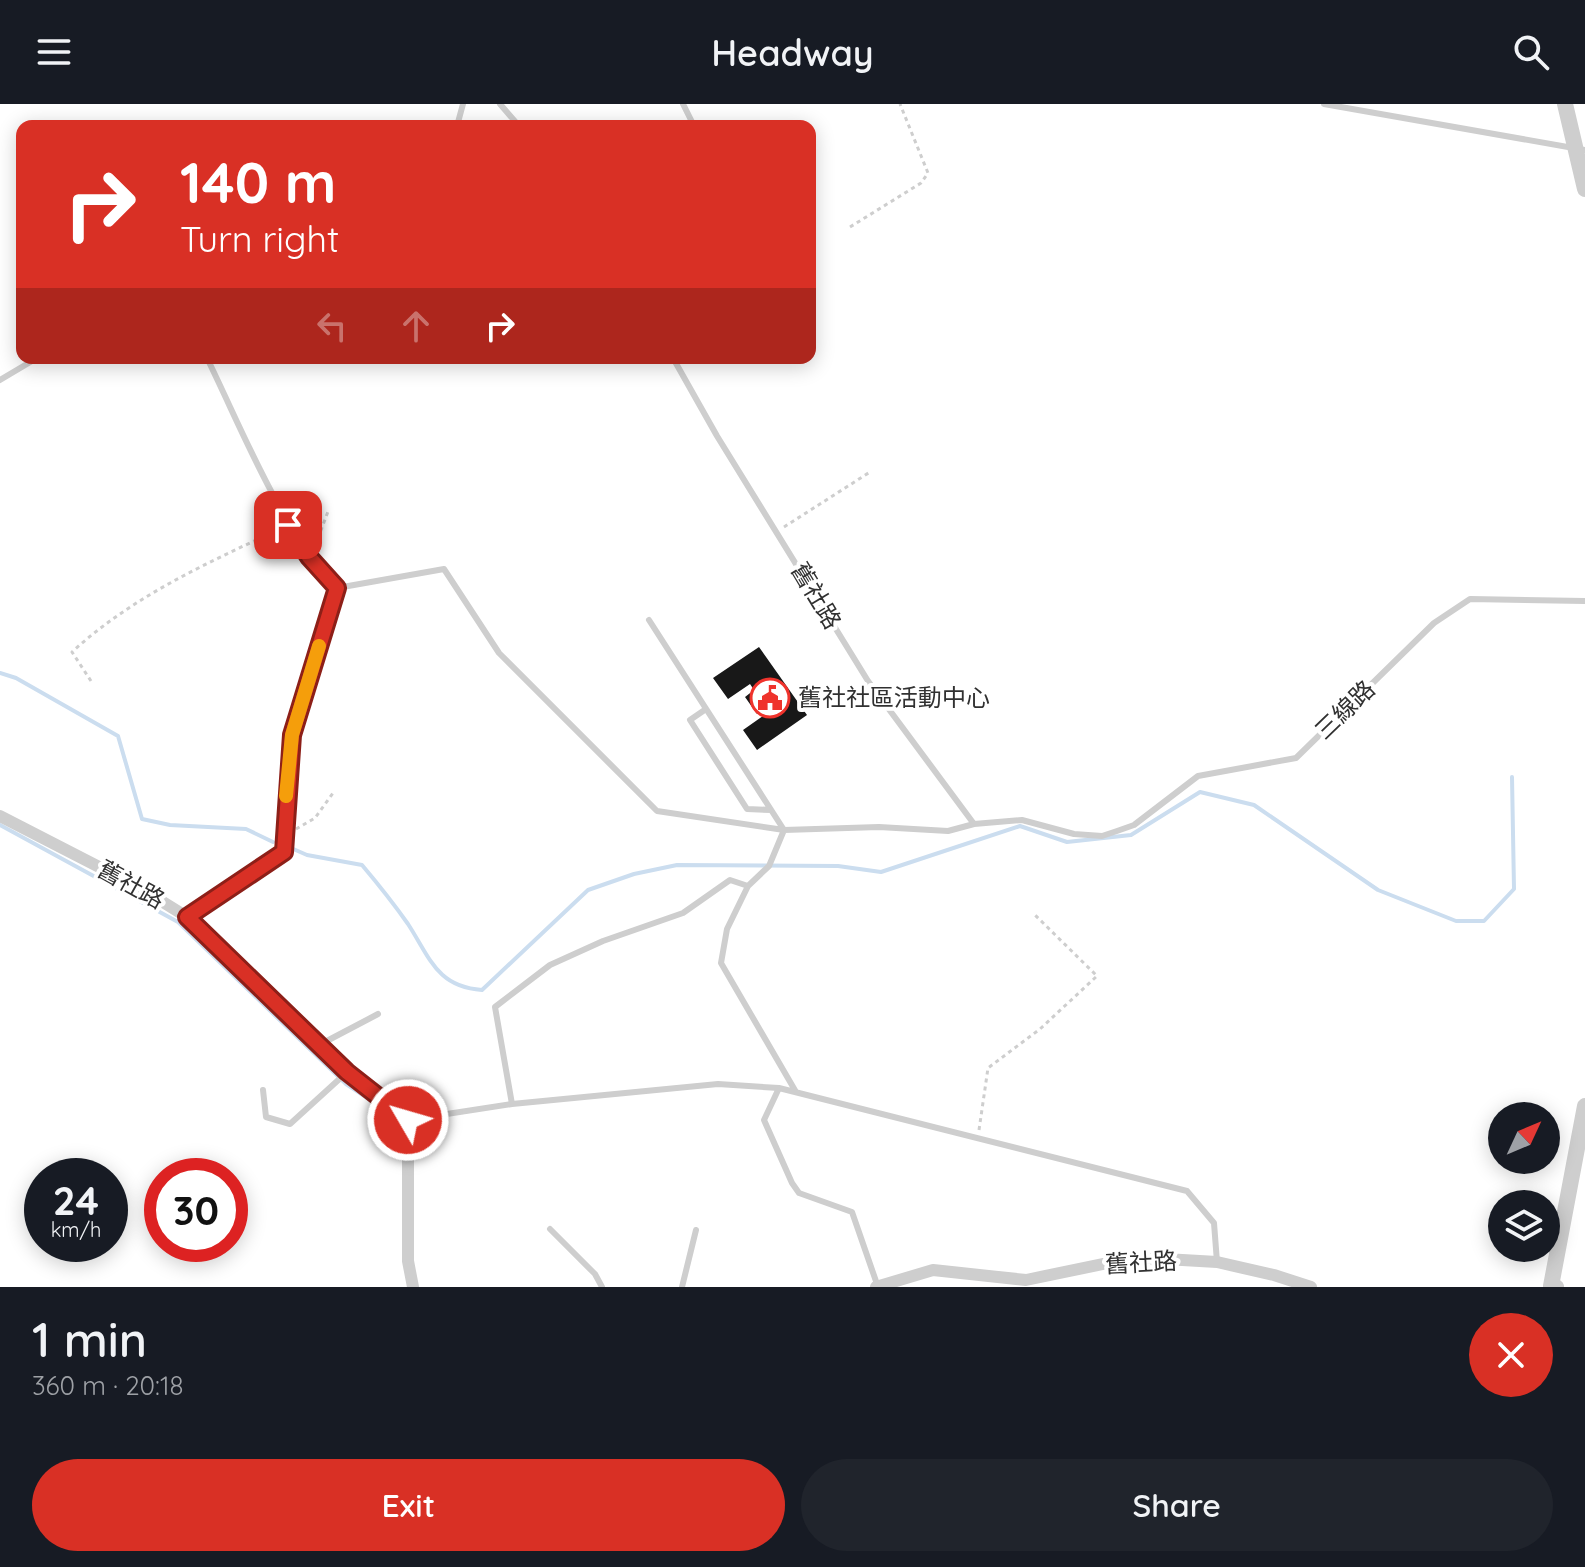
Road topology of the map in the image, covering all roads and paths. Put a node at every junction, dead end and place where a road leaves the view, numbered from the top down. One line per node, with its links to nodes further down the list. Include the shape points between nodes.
1 (500, 104): 5 (lane)
2 (900, 104): 8 (path, via 928,173 921,183)
3 (1324, 104): 6 (lane)
4 (1565, 104): 6 (street)
5 (514, 120)
6 (1580, 149): 7 (street)
7 (1585, 189)
8 (850, 227)
9 (27, 364): 12 (lane)
10 (210, 364): 15 (lane)
11 (676, 364): 16 (lane, 舊社路)
12 (0, 380)
13 (870, 472): 16 (path)
14 (329, 509): 17 (path)
15 (288, 525): 17 (lane); 21 (path, via 191,570 107,620 72,652)
16 (777, 531): 26 (lane, 舊社路, via 868,681)
17 (309, 557): 18 (lane)
18 (337, 588): 27 (lane, via 444,569 499,653 657,811); 28 (lane, via 292,735)
19 (1585, 601): 26 (lane, 三線路, via 1470,599 1434,623 1296,758 1198,776 1134,825 1102,836 1022,820)
20 (649, 620): 22 (lane)
21 (91, 681)
22 (706, 709): 24 (lane); 24 (lane, via 690,720 747,809)
23 (333, 793): 28 (path, via 315,818)
24 (771, 810): 27 (lane)
25 (0, 816): 31 (street, 舊社路)
26 (974, 824): 27 (lane, via 948,831)
27 (784, 830): 29 (lane, via 769,866)
28 (282, 838): 31 (lane, via 284,852)
29 (748, 886): 37 (lane, via 727,929 721,963); 38 (lane, via 730,880 683,913 550,965 495,1007)
30 (1033, 913): 41 (path, via 1097,976 988,1068)
31 (187, 917): 33 (street, 舊社路)
32 (378, 1014): 33 (lane)
33 (321, 1044): 34 (street, 舊社路)
34 (347, 1072): 36 (lane, via 290,1124 266,1117); 40 (street, 舊社路)
35 (779, 1088): 37 (lane); 38 (lane, via 718,1084); 49 (lane, via 764,1120 792,1183 799,1193 852,1212)
36 (263, 1090)
37 (796, 1092): 41 (lane)
38 (512, 1104): 40 (lane)
39 (1585, 1106): 51 (street)
40 (408, 1120): 46 (street, via 408,1261)
41 (978, 1138): 44 (lane, via 1187,1191 1214,1223)
42 (550, 1229): 47 (lane)
43 (696, 1230): 48 (lane)
44 (1217, 1262): 45 (street, 舊社路, via 1122,1260); 50 (street, 舊社路)
45 (1023, 1283): 49 (street, 舊社路, via 933,1270)
46 (413, 1287)
47 (602, 1287)
48 (682, 1287)
49 (877, 1287)
50 (1311, 1287)
51 (1552, 1287)

